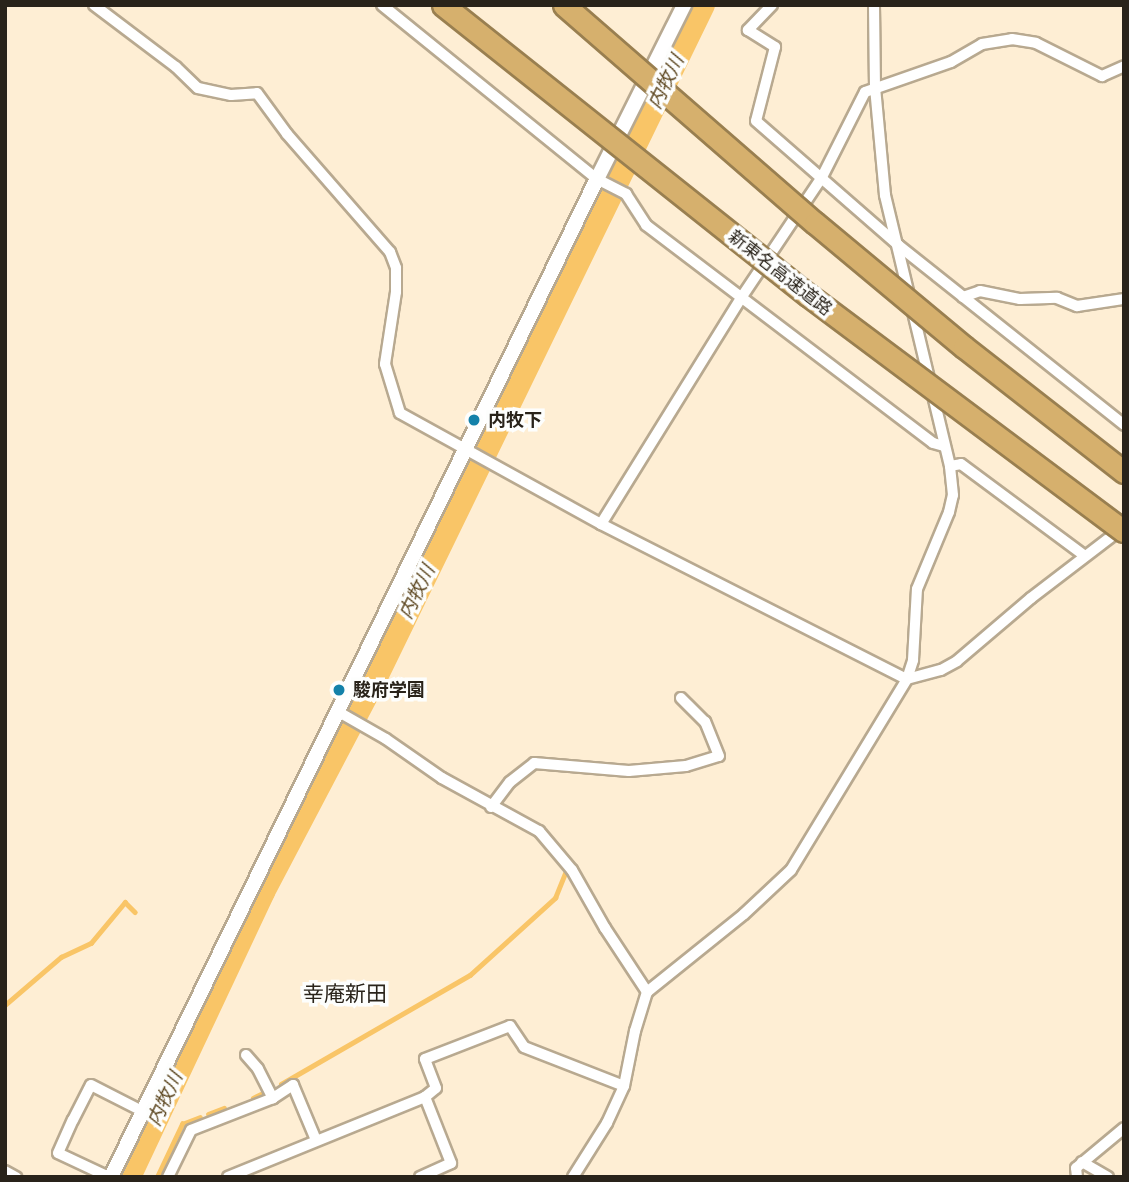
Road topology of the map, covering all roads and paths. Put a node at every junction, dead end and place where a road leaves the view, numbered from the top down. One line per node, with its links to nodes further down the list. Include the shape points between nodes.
1 (94, 5): 18 (street, via 198,88 232,95 257,93 390,252 396,268 396,292 385,364 400,413)
2 (382, 5): 11 (street)
3 (443, 5): 22 (highway, 新東名高速道路, bridge, via 808,295)
4 (564, 5): 20 (highway, bridge, via 846,250)
5 (684, 5): 11 (street)
6 (772, 5): 10 (street, via 748,30 775,47 756,121)
7 (874, 5): 9 (street)
8 (1124, 66): 9 (street, via 1102,76 1036,43 1012,39 982,44 951,62)
9 (875, 88): 10 (street, via 865,92); 12 (street, via 885,195)
10 (822, 177): 12 (street); 13 (street)
11 (599, 181): 13 (street, via 626,194 646,225); 18 (street)
12 (898, 245): 14 (street); 17 (street)
13 (741, 298): 17 (street, via 933,443); 21 (street)
14 (962, 298): 15 (street, via 980,291 1020,299 1057,298 1077,306); 16 (street)
15 (1124, 299)
16 (1124, 425)
17 (944, 446): 19 (street)
18 (469, 451): 21 (street); 26 (street)
19 (950, 466): 23 (street, via 961,464); 24 (street, via 953,495 917,589)
20 (1124, 472)
21 (601, 524): 24 (street)
22 (1124, 529): 23 (street)
23 (1085, 556): 24 (street, via 957,660 941,670)
24 (907, 679): 28 (street, via 791,870)
25 (681, 698): 27 (street, via 705,722 719,755 686,766 629,771 534,764 510,782)
26 (341, 714): 27 (street); 33 (street)
27 (491, 807): 28 (street, via 539,831 557,850)
28 (648, 992): 30 (street)
29 (246, 1055): 32 (street)
30 (624, 1086): 31 (street, via 524,1047 510,1026 425,1059 436,1088); 43 (street)
31 (425, 1097): 35 (street); 42 (street, via 451,1163)
32 (273, 1098): 35 (street, via 293,1085); 40 (street, via 191,1130)
33 (142, 1111): 39 (street); 39 (street, via 91,1086 73,1120 58,1153)
34 (1124, 1128): 36 (street)
35 (316, 1140): 41 (street)
36 (1082, 1162): 44 (street, via 1076,1168); 45 (street)
37 (5, 1171): 38 (street)
38 (16, 1177)
39 (110, 1177)
40 (168, 1177)
41 (228, 1177)
42 (420, 1177)
43 (573, 1177)
44 (1077, 1177)
45 (1108, 1177)

